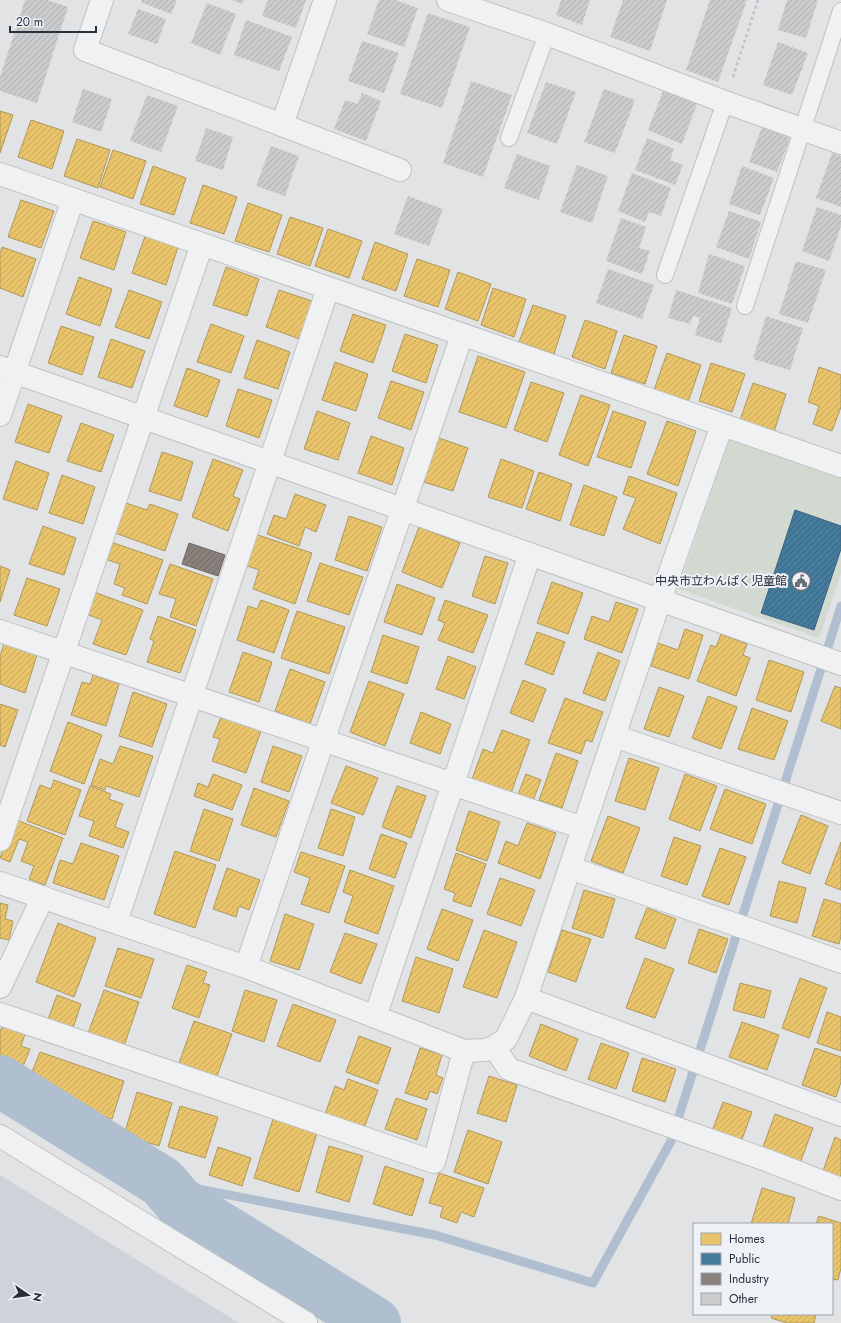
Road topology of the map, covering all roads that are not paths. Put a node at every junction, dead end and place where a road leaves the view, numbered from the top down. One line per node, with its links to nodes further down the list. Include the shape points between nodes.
1 (102, 0): 7 (street, via 85,50)
2 (325, 0): 7 (street)
3 (448, 0): 5 (street)
4 (841, 11): 8 (lane)
5 (547, 34): 6 (street); 9 (lane)
6 (725, 102): 8 (street); 15 (lane)
7 (282, 125): 11 (street)
8 (802, 130): 10 (street); 17 (lane)
9 (509, 138)
10 (841, 143)
11 (400, 170)
12 (0, 174): 13 (street)
13 (73, 199): 14 (street); 19 (street)
14 (202, 244): 16 (street); 21 (street)
15 (665, 275)
16 (328, 288): 18 (street); 23 (street)
17 (745, 306)
18 (462, 335): 22 (street); 25 (street)
19 (7, 369): 20 (street); 21 (street)
20 (0, 415)
21 (143, 417): 23 (street); 29 (street)
22 (722, 425): 24 (street); 27 (street)
23 (270, 462): 25 (street); 31 (street)
24 (841, 466)
25 (402, 509): 26 (street); 33 (street)
26 (530, 554): 27 (street); 34 (street)
27 (660, 600): 30 (street); 32 (street)
28 (0, 631): 29 (street)
29 (64, 652): 31 (street); 37 (street)
30 (841, 664)
31 (192, 696): 33 (street); 41 (street)
32 (614, 736): 35 (street); 36 (street)
33 (324, 740): 34 (street); 43 (street)
34 (453, 784): 36 (street); 47 (street)
35 (841, 813)
36 (583, 828): 38 (street)
37 (0, 840)
38 (570, 868): 42 (street); 45 (street)
39 (0, 883): 40 (street)
40 (43, 897): 41 (street); 44 (street)
41 (116, 922): 43 (street)
42 (841, 962)
43 (246, 967): 47 (street)
44 (0, 987)
45 (526, 998): 48 (street, via 506,1040); 50 (street)
46 (0, 1014): 49 (street, via 434,1162)
47 (375, 1017): 49 (street)
48 (494, 1047): 49 (street); 52 (street, via 509,1069)
49 (464, 1051)
50 (841, 1115)
51 (0, 1136): 53 (street)
52 (841, 1189)
53 (306, 1323)

